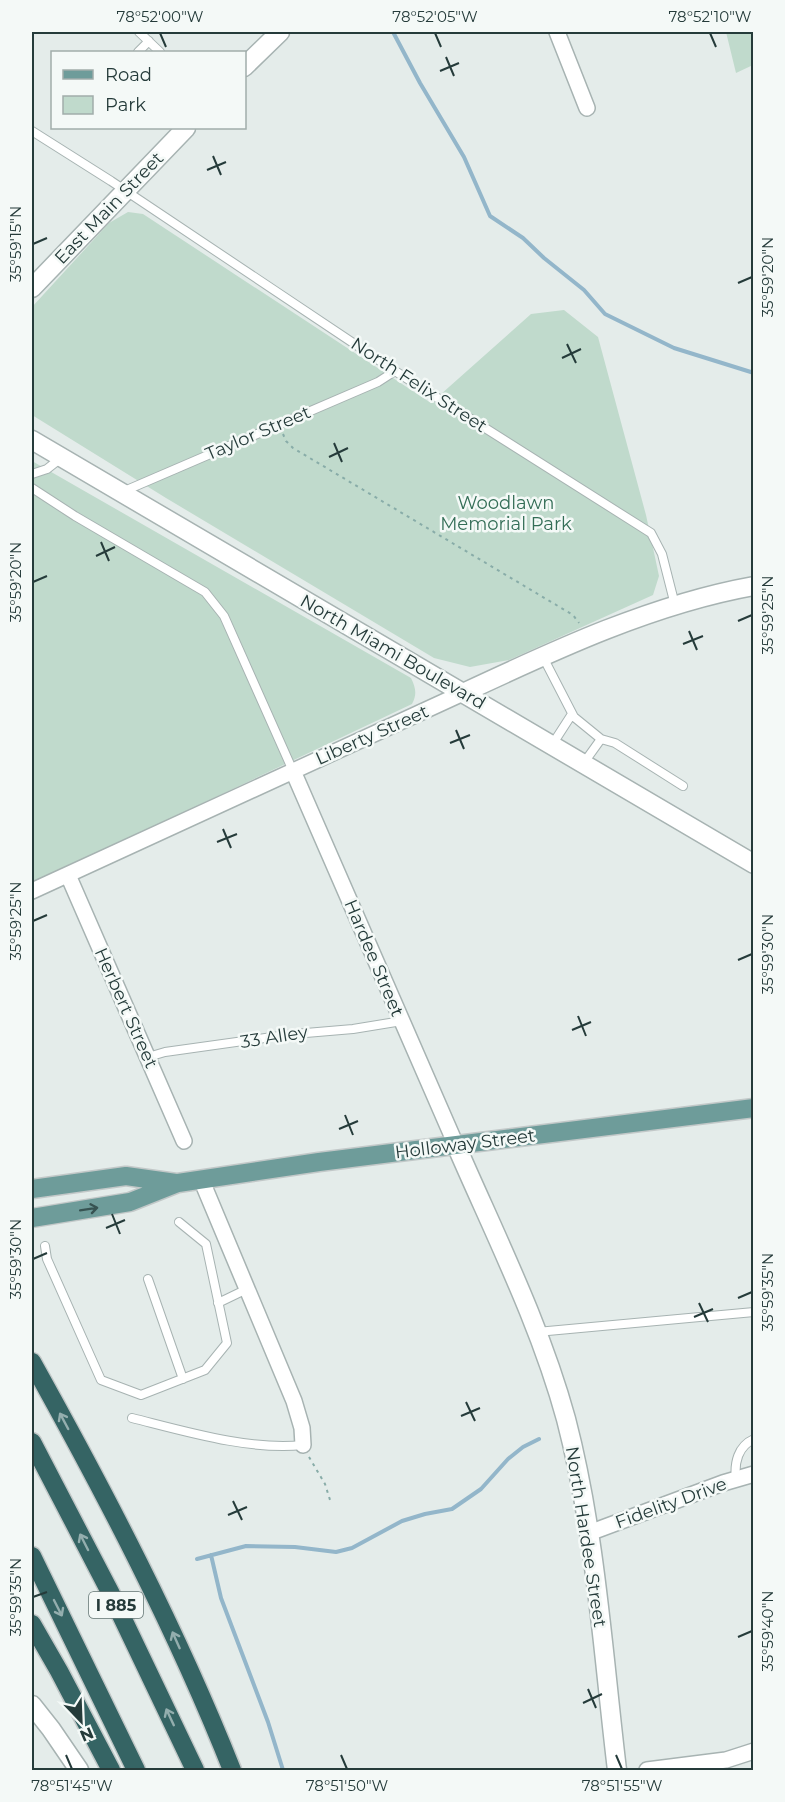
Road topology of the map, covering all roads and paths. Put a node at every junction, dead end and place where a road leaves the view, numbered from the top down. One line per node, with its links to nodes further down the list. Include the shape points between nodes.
1 (139, 32): 4 (lane)
2 (280, 32): 7 (street)
3 (557, 32): 8 (street)
4 (149, 41): 5 (lane); 6 (lane)
5 (139, 51)
6 (159, 51)
7 (246, 65)
8 (587, 108)
9 (185, 129): 11 (street, East Main Street)
10 (32, 131): 11 (lane, North Felix Street)
11 (125, 191): 12 (street, East Main Street); 13 (lane, North Felix Street)
12 (32, 288)
13 (395, 371): 14 (lane, Taylor Street); 21 (lane, North Felix Street, via 651,533 662,554)
14 (279, 424): 19 (lane, Taylor Street); 22 (path, via 293,448 573,615)
15 (32, 440): 16 (street, North Miami Boulevard)
16 (61, 458): 17 (lane); 19 (street, North Miami Boulevard)
17 (32, 474)
18 (32, 488): 29 (lane, via 205,592 224,616)
19 (120, 493): 24 (street, North Miami Boulevard)
20 (753, 586): 21 (street, Liberty Street)
21 (675, 605): 23 (street, Liberty Street)
22 (579, 623)
23 (543, 657): 24 (street, Liberty Street); 25 (lane)
24 (463, 693): 27 (street, North Miami Boulevard); 29 (street, Liberty Street)
25 (572, 714): 26 (lane); 27 (lane)
26 (601, 739): 28 (lane); 30 (lane, via 615,743)
27 (552, 745): 28 (street, North Miami Boulevard)
28 (583, 764): 31 (street, North Miami Boulevard)
29 (293, 771): 32 (street, Liberty Street); 34 (street, Hardee Street)
30 (683, 786)
31 (753, 864)
32 (68, 875): 33 (street, Liberty Street); 35 (street, Herbert Street)
33 (32, 891)
34 (402, 1021): 35 (lane, 33 Alley); 38 (street, Hardee Street)
35 (148, 1057): 37 (street, Herbert Street)
36 (753, 1108): 38 (main road, Holloway Street)
37 (184, 1141)
38 (456, 1145): 39 (main road, Holloway Street); 49 (street, North Hardee Street)
39 (201, 1179): 40 (main road, Holloway Street); 46 (street)
40 (178, 1183): 41 (main road, Holloway Street, via 126,1176); 42 (main road, Holloway Street, one-way to 40, via 130,1202)
41 (32, 1189)
42 (32, 1218)
43 (179, 1222): 47 (lane, via 206,1244)
44 (45, 1246): 51 (lane, via 47,1259 101,1380 141,1395)
45 (148, 1279): 51 (lane)
46 (247, 1289): 47 (lane); 55 (street, via 294,1401)
47 (218, 1303): 51 (lane, via 227,1343 204,1370)
48 (753, 1312): 49 (lane)
49 (537, 1332): 59 (street, North Hardee Street, via 565,1418)
50 (32, 1362): 68 (highway, one-way to 50, via 141,1566)
51 (183, 1378)
52 (132, 1418): 55 (lane, via 272,1447)
53 (753, 1439): 57 (lane, via 741,1449 735,1466)
54 (32, 1442): 67 (highway, I 885, one-way to 54, via 110,1592)
55 (303, 1445): 58 (path)
56 (753, 1474): 57 (street, Fidelity Drive)
57 (736, 1479): 59 (street, Fidelity Drive)
58 (331, 1503)
59 (589, 1533): 69 (street, North Hardee Street)
60 (32, 1556): 66 (highway, I 885, one-way to 66)
61 (32, 1624): 65 (highway)
62 (32, 1705): 64 (street)
63 (753, 1751): 70 (street, via 726,1760)
64 (79, 1770)
65 (111, 1770)
66 (136, 1770)
67 (195, 1770)
68 (232, 1770)
69 (617, 1770)
70 (646, 1770)

